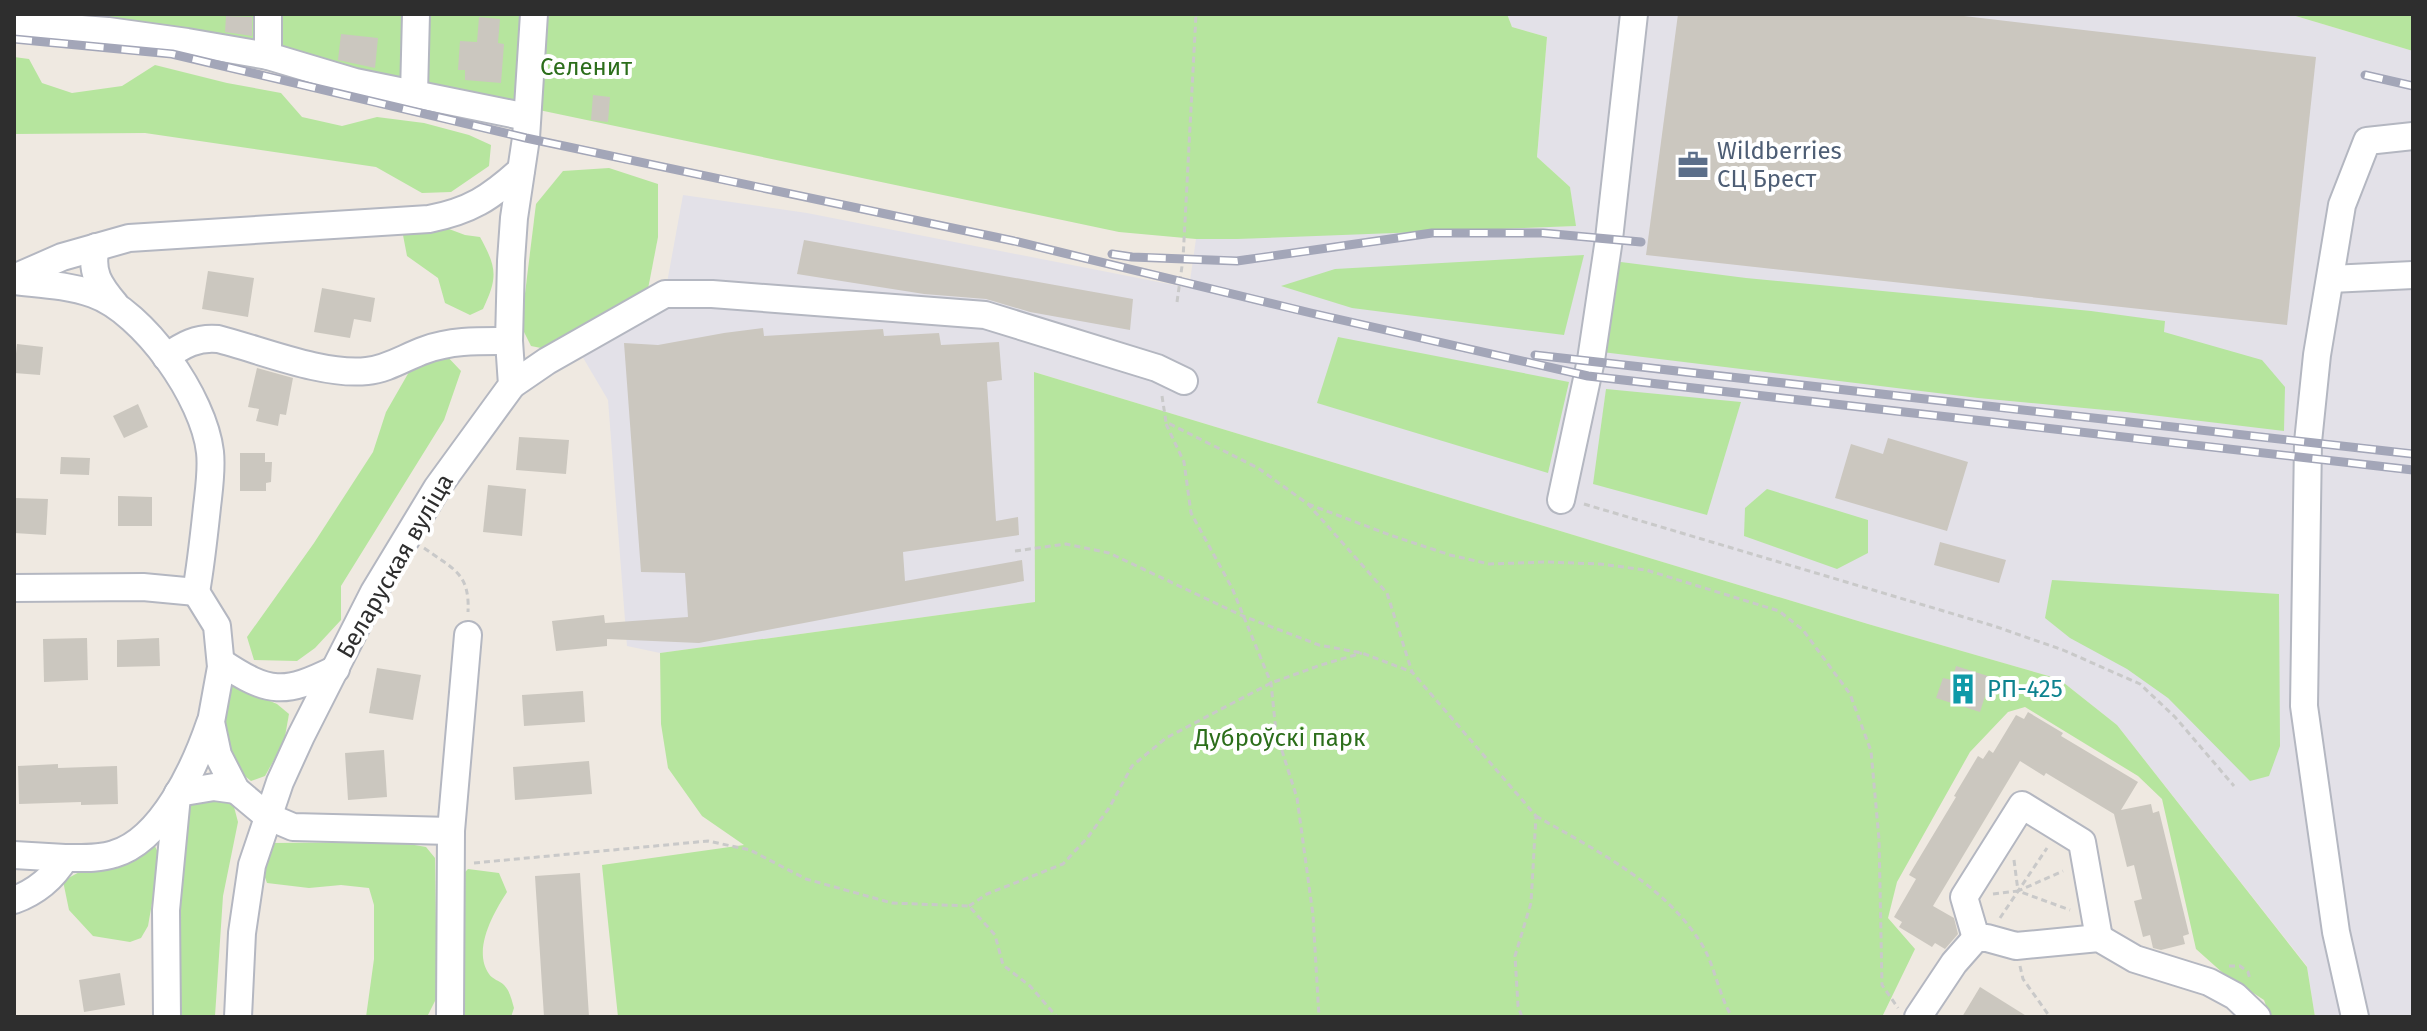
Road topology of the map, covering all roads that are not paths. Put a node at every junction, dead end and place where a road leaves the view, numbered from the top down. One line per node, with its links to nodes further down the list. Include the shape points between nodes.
1 (14, 14): 6 (street)
2 (268, 14): 8 (street)
3 (416, 14): 9 (street)
4 (534, 14): 10 (street)
5 (1634, 14): 22 (street, via 1591,360)
6 (14, 24): 7 (street)
7 (145, 25): 8 (street)
8 (268, 56): 9 (street)
9 (414, 94): 10 (street)
10 (527, 117): 12 (street)
11 (2413, 136): 15 (street, via 2367,141 2342,205)
12 (521, 170): 13 (street, via 481,203 429,219 171,234); 18 (street)
13 (96, 247): 16 (street); 17 (street, via 98,283)
14 (2413, 275): 15 (street)
15 (2331, 279): 43 (street, via 2308,442 2304,706 2336,932)
16 (14, 280): 17 (street, via 69,288)
17 (115, 304): 19 (street)
18 (509, 341): 19 (street, via 447,343 367,371 331,369 206,338); 21 (street)
19 (166, 357): 24 (street, via 194,404 210,453)
20 (1184, 381): 21 (street, Беларуская вуліца, via 985,315 665,294)
21 (512, 385): 27 (street, Беларуская вуліца, via 437,488 374,592)
22 (1561, 498)
23 (14, 588): 24 (street)
24 (196, 592): 26 (street, via 217,626)
25 (468, 635): 32 (street)
26 (221, 662): 27 (street, via 248,680 279,688 298,686); 28 (street)
27 (336, 669): 31 (street, Беларуская вуліца)
28 (211, 722): 29 (street, via 218,755); 30 (street)
29 (236, 790): 30 (street, via 214,787); 31 (street)
30 (178, 793): 34 (street, via 150,831 126,849 102,857); 38 (street, via 166,910)
31 (267, 816): 32 (street, via 293,827); 39 (street, Беларуская вуліца, via 246,897)
32 (451, 831): 40 (street)
33 (14, 855): 34 (street)
34 (65, 858): 35 (street, via 42,885)
35 (14, 900)
36 (2098, 929): 37 (street, via 2016,946); 37 (street, via 2082,842 2022,805 1964,897); 42 (street, via 2135,959 2209,982 2235,996)
37 (1981, 938): 41 (street, via 1954,963)
38 (167, 1017)
39 (238, 1017)
40 (450, 1017)
41 (1918, 1017)
42 (2257, 1017)
43 (2355, 1017)

